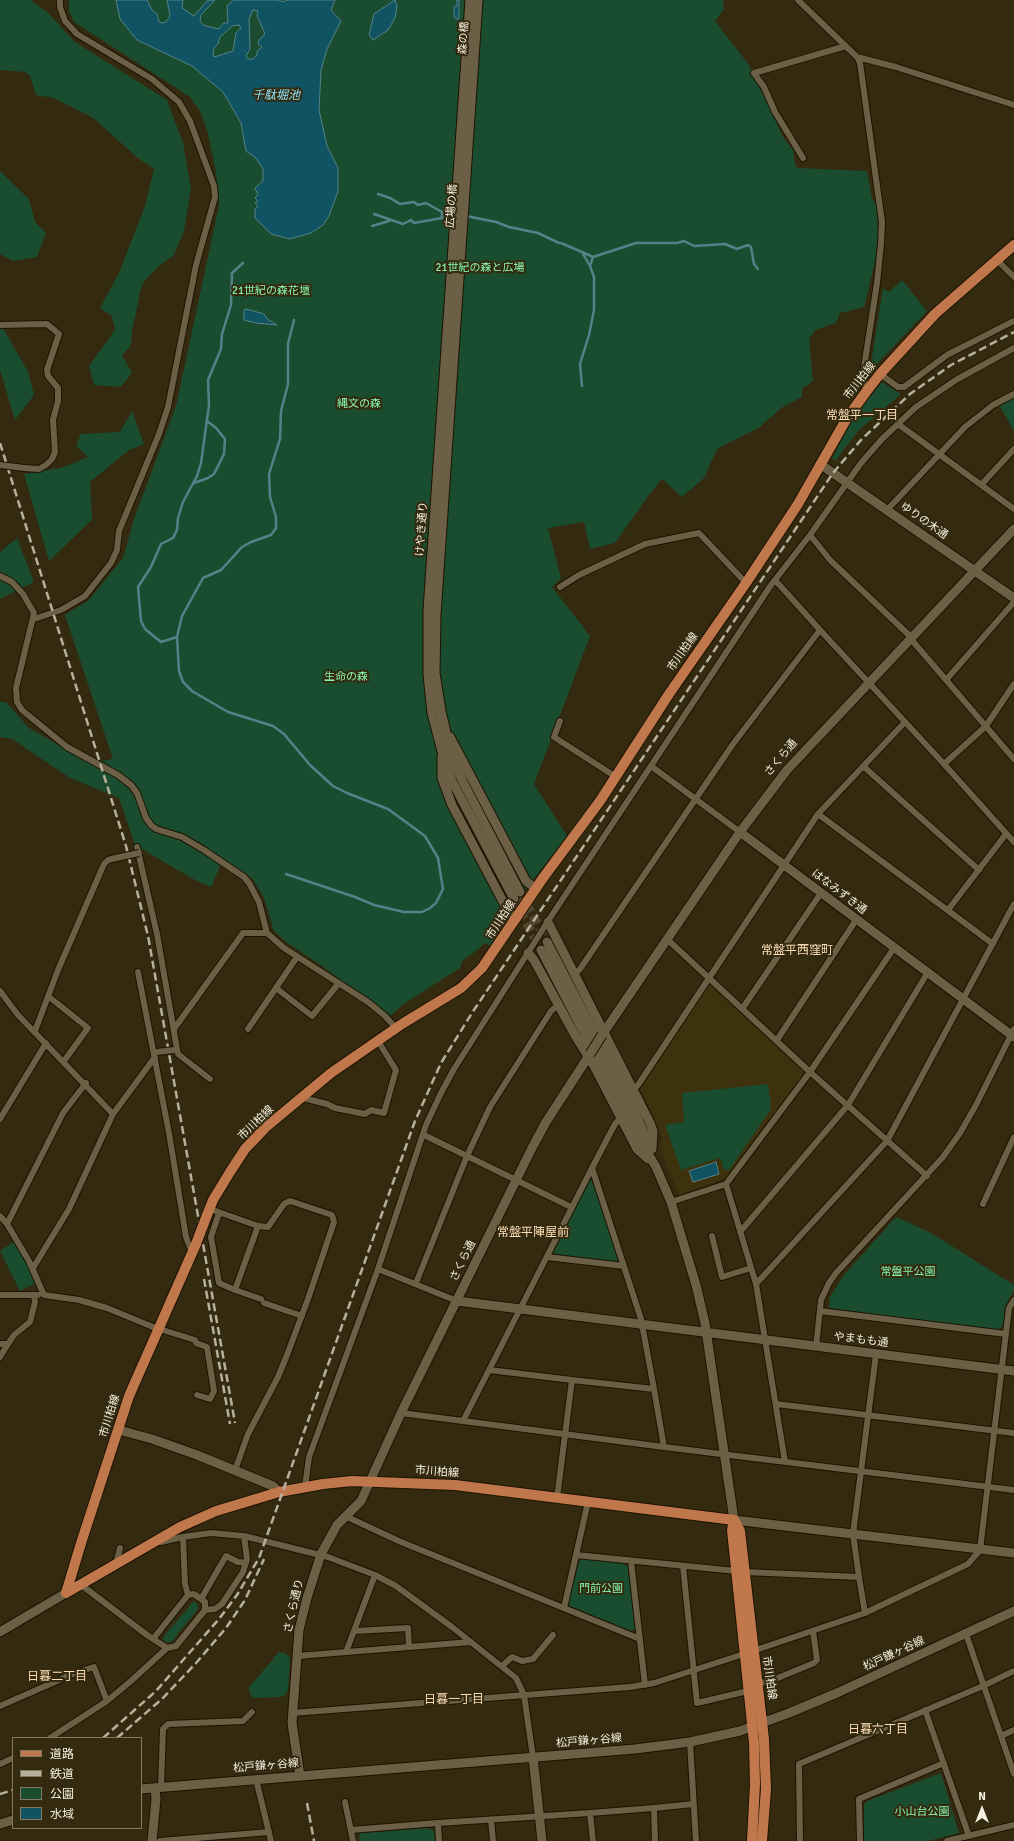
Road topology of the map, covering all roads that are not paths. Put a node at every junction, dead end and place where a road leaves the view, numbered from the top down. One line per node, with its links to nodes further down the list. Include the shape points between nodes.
1 (60, 0): 38 (street, via 65,21 77,34 152,79 179,102 190,121 214,186 215,197 196,265 168,406 119,531 117,550 108,568 85,596 62,610)
2 (470, 0): 7 (street, 森の橋)
3 (478, 0): 7 (street, 森の橋)
4 (798, 0): 5 (street)
5 (846, 46): 6 (street); 9 (street, via 754,73)
6 (857, 57): 8 (street); 18 (street, via 882,222 882,244 863,374)
7 (469, 78): 13 (street, 広場の橋)
8 (1014, 105)
9 (803, 158)
10 (1014, 244): 11 (main road, 市川柏線)
11 (998, 261): 12 (street); 17 (main road, 市川柏線, via 935,314)
12 (1014, 276)
13 (454, 304): 47 (street, けやき通り, via 435,638 436,673); 48 (street, けやき通り, via 427,638 432,713)
14 (1014, 321): 17 (street, via 948,355 904,387 898,387)
15 (0, 325): 24 (street, bridge, via 47,324 59,334 48,370 48,376 58,388 58,401 53,420 55,452 52,459 39,469)
16 (1014, 348): 20 (street, via 949,384 916,407)
17 (880, 374): 18 (main road, 市川柏線)
18 (866, 392): 23 (main road, 市川柏線, via 847,418)
19 (1014, 394): 22 (street, via 993,404 977,416)
20 (898, 424): 22 (street); 25 (street, via 882,439)
21 (1014, 449): 26 (street)
22 (939, 454): 26 (street); 28 (street)
23 (820, 464): 25 (street, ゆりの木通); 34 (main road, 市川柏線, via 798,504)
24 (0, 465)
25 (848, 482): 28 (street, ゆりの木通); 30 (street)
26 (981, 485): 27 (street)
27 (1014, 509)
28 (887, 510): 31 (street, ゆりの木通)
29 (1014, 529): 31 (street, さくら通)
30 (810, 535): 33 (street); 40 (street, via 830,560)
31 (974, 570): 36 (street, ゆりの木通); 40 (street, さくら通)
32 (0, 576): 38 (street, via 12,582 23,594 34,613)
33 (775, 580): 39 (street); 51 (street)
34 (746, 583): 35 (street, via 698,532 644,544 579,575); 53 (main road, 市川柏線, via 669,694)
35 (560, 587)
36 (1014, 598)
37 (1014, 602): 41 (street)
38 (34, 618): 69 (street, via 16,688 19,706 67,747 131,785 151,825 182,837 244,877 259,902)
39 (820, 630): 42 (street); 54 (street, via 733,744)
40 (910, 637): 41 (street); 42 (street, さくら通)
41 (946, 680): 46 (street)
42 (868, 682): 45 (street); 56 (street, さくら通, via 786,770)
43 (1014, 684): 46 (street)
44 (560, 720): 53 (street, via 554,737)
45 (905, 722): 50 (street); 52 (street)
46 (986, 726): 49 (street); 50 (street)
47 (445, 732): 48 (street, けやき通り); 61 (street, via 526,881)
48 (447, 754): 63 (street, via 456,789); 66 (street, via 441,767 442,778 452,805 509,913)
49 (1014, 759)
50 (944, 764): 57 (street)
51 (651, 766): 54 (street, はなみずき通); 68 (street)
52 (864, 766): 55 (street); 60 (street)
53 (616, 777): 61 (main road, 市川柏線)
54 (696, 799): 56 (street, はなみずき通); 79 (street)
55 (818, 814): 59 (street); 65 (street)
56 (740, 832): 59 (street, はなみずき通); 70 (street, さくら通)
57 (1006, 834): 58 (street); 60 (street)
58 (1014, 842)
59 (784, 865): 62 (street, はなみずき通); 80 (street)
60 (979, 870): 65 (street)
61 (536, 889): 66 (main road, 市川柏線)
62 (821, 893): 67 (street, はなみずき通); 87 (street)
63 (517, 896)
64 (1014, 904): 72 (street)
65 (948, 910): 72 (street)
66 (516, 918): 88 (main road, 市川柏線, via 492,955 473,978)
67 (856, 920): 73 (street, はなみずき通); 94 (street)
68 (548, 922): 75 (street); 79 (street)
69 (268, 933): 76 (street); 89 (street, via 243,933)
70 (667, 939): 80 (street); 93 (street, さくら通)
71 (547, 942): 113 (street)
72 (993, 944): 85 (street)
73 (894, 948): 78 (street, はなみずき通); 101 (street)
74 (541, 950): 115 (street)
75 (528, 953): 86 (street); 110 (street, via 444,1087)
76 (297, 957): 81 (street); 82 (street)
77 (138, 972): 98 (street)
78 (928, 972): 85 (street, はなみずき通); 106 (street)
79 (575, 974): 93 (street)
80 (708, 977): 87 (street); 104 (street)
81 (339, 983): 82 (street, via 312,1016); 88 (street, via 368,1002)
82 (276, 988): 90 (street)
83 (0, 991): 91 (street, via 18,1015)
84 (48, 996): 89 (street, bridge, via 104,864 108,860 138,850 157,934); 91 (street); 100 (street, via 88,1028)
85 (964, 999): 92 (street, はなみずき通); 112 (street)
86 (559, 1004): 99 (street); 114 (street, via 552,1010 490,1107)
87 (742, 1009): 94 (street)
88 (396, 1028): 95 (main road, 市川柏線)
89 (174, 1029): 97 (street)
90 (248, 1029)
91 (35, 1031): 96 (street)
92 (1013, 1033): 117 (street, via 960,1133)
93 (603, 1034): 99 (street, さくら通, bridge); 104 (street)
94 (777, 1040): 101 (street)
95 (378, 1041): 105 (main road, 市川柏線, via 331,1073); 105 (street, via 396,1070 384,1113 371,1110 365,1114 335,1108)
96 (46, 1043): 100 (street); 109 (street)
97 (176, 1049): 98 (street, bridge); 102 (street, via 178,1054)
98 (155, 1054): 107 (street); 129 (street, via 186,1237)
99 (589, 1055): 108 (street); 118 (street, さくら通, via 546,1122)
100 (64, 1061): 103 (street)
101 (810, 1072): 106 (street); 119 (street)
102 (210, 1079)
103 (86, 1084): 107 (street); 125 (street, via 63,1112)
104 (633, 1090): 113 (street, via 653,1131)
105 (304, 1096): 123 (main road, 市川柏線, via 254,1138 213,1200)
106 (848, 1105): 112 (street); 127 (street)
107 (113, 1114): 132 (street, via 70,1209)
108 (621, 1117): 115 (street, via 637,1149); 116 (street)
109 (0, 1119)
110 (424, 1135): 114 (street); 134 (street)
111 (1014, 1136): 121 (street)
112 (887, 1141): 117 (street); 136 (street)
113 (652, 1148): 115 (street)
114 (467, 1156): 118 (street); 135 (street)
115 (656, 1167): 120 (street)
116 (592, 1168): 122 (street); 131 (street)
117 (927, 1176): 145 (street, via 836,1272 821,1300)
118 (515, 1180): 122 (street); 142 (street, さくら通)
119 (726, 1184): 120 (street); 127 (street)
120 (671, 1202): 149 (street, via 696,1285)
121 (983, 1204)
122 (571, 1207): 130 (street)
123 (212, 1212): 126 (street); 129 (main road, 市川柏線, bridge); 137 (street, via 211,1237 219,1283)
124 (0, 1216): 125 (street)
125 (7, 1224): 132 (street)
126 (258, 1226): 137 (street); 146 (street, via 265,1228 271,1225 284,1204 290,1201 332,1215 334,1222)
127 (740, 1232): 133 (street)
128 (712, 1236): 133 (street, via 722,1277)
129 (194, 1248): 148 (main road, 市川柏線)
130 (547, 1257): 131 (street); 144 (street)
131 (624, 1266): 147 (street)
132 (33, 1268): 140 (street)
133 (751, 1268): 136 (street)
134 (378, 1269): 135 (street); 177 (street, via 309,1457)
135 (416, 1283): 142 (street)
136 (756, 1284): 151 (street)
137 (235, 1290): 146 (street)
138 (0, 1295): 139 (street)
139 (34, 1295): 140 (street); 153 (street, via 35,1302 30,1322 14,1335)
140 (44, 1295): 148 (street, via 79,1300 107,1308)
141 (1014, 1300): 143 (street)
142 (456, 1301): 144 (street, やまもも通); 164 (street, さくら通)
143 (1012, 1308): 150 (street)
144 (519, 1310): 147 (street, やまもも通); 158 (street)
145 (820, 1311): 150 (street); 154 (street)
146 (302, 1316): 174 (street, via 278,1377 248,1434)
147 (643, 1325): 149 (street, やまもも通); 161 (street)
148 (160, 1329): 162 (street, via 207,1347 214,1391 210,1400); 167 (main road, 市川柏線, via 129,1396)
149 (706, 1333): 151 (street, やまもも通); 172 (street)
150 (1006, 1334): 157 (street)
151 (764, 1340): 154 (street, やまもも通); 163 (street)
152 (0, 1344): 153 (street)
153 (8, 1344): 156 (street)
154 (816, 1347): 155 (street, やまもも通)
155 (876, 1354): 157 (street, やまもも通); 165 (street)
156 (0, 1357)
157 (1002, 1369): 159 (street, やまもも通); 168 (street)
158 (489, 1370): 160 (street); 166 (street)
159 (1014, 1371)
160 (572, 1380): 161 (street); 170 (street)
161 (654, 1389): 171 (street)
162 (197, 1395)
163 (776, 1404): 165 (street); 173 (street)
164 (401, 1413): 166 (street); 176 (street, さくら通)
165 (868, 1415): 168 (street); 175 (street)
166 (463, 1422): 170 (street)
167 (119, 1430): 174 (street, via 170,1445); 202 (main road, 市川柏線)
168 (995, 1431): 169 (street); 178 (street)
169 (1014, 1433)
170 (565, 1434): 171 (street); 181 (street)
171 (664, 1447): 172 (street)
172 (725, 1455): 173 (street); 184 (street)
173 (785, 1462): 175 (street)
174 (235, 1470): 180 (street, via 273,1486)
175 (861, 1471): 178 (street); 185 (street)
176 (370, 1482): 177 (main road, 市川柏線); 181 (main road, 市川柏線, via 455,1485); 183 (street, さくら通り, via 361,1501)
177 (305, 1487): 180 (main road, 市川柏線)
178 (988, 1487): 179 (street); 190 (street)
179 (1014, 1490)
180 (279, 1492): 189 (main road, 市川柏線, via 216,1511 180,1527)
181 (557, 1498): 182 (main road, 市川柏線)
182 (588, 1502): 184 (main road, 市川柏線); 193 (street)
183 (345, 1516): 192 (street, さくら通り, via 328,1538); 205 (street)
184 (734, 1520): 185 (street); 198 (main road, 市川柏線, via 732,1530)
185 (853, 1534): 190 (street); 200 (street)
186 (183, 1536): 187 (street); 189 (street); 203 (street, via 185,1584)
187 (244, 1536): 192 (street); 195 (street)
188 (120, 1548): 196 (street)
189 (140, 1550): 196 (main road, 市川柏線)
190 (980, 1550): 191 (street); 208 (street, via 968,1564)
191 (1014, 1553)
192 (321, 1554): 199 (street); 221 (street, さくら通り, via 301,1618)
193 (576, 1555): 194 (street); 205 (street)
194 (631, 1561): 197 (street); 215 (street)
195 (246, 1563): 204 (street, via 226,1556); 206 (street, via 222,1604 215,1609)
196 (116, 1564): 201 (main road, 市川柏線)
197 (683, 1566): 198 (street); 223 (street)
198 (741, 1572): 200 (street); 220 (main road, 市川柏線)
199 (375, 1575): 211 (street); 216 (street, via 396,1586)
200 (859, 1577): 208 (street)
201 (80, 1584): 202 (main road, 市川柏線); 214 (street)
202 (66, 1592): 210 (street)
203 (188, 1595): 204 (street, via 194,1594); 214 (street)
204 (201, 1599): 206 (street)
205 (564, 1608): 215 (street)
206 (205, 1610): 218 (street, via 176,1646)
207 (1014, 1611): 212 (street, 松戸鎌ヶ谷線)
208 (865, 1614): 209 (street)
209 (813, 1631): 220 (street); 225 (street, via 817,1660 814,1663 768,1682)
210 (0, 1632)
211 (355, 1632): 217 (street, via 408,1628); 219 (street)
212 (966, 1634): 227 (street); 235 (street, 松戸鎌ヶ谷線, via 837,1693)
213 (553, 1635): 222 (street, via 533,1660 522,1661 512,1657)
214 (153, 1639): 218 (street)
215 (640, 1639): 226 (street)
216 (471, 1642): 217 (street); 222 (street)
217 (409, 1647): 219 (street)
218 (167, 1648): 230 (street)
219 (346, 1652): 221 (street)
220 (749, 1652): 223 (street); 225 (main road, 市川柏線); 228 (main road, 市川柏線)
221 (297, 1656): 234 (street, さくら通り)
222 (502, 1666): 229 (street, via 516,1678)
223 (693, 1670): 226 (street); 228 (street, via 697,1702)
224 (1014, 1671): 227 (street)
225 (758, 1683): 235 (main road, 市川柏線)
226 (645, 1685): 229 (street)
227 (983, 1686): 232 (street); 238 (street)
228 (748, 1691): 236 (main road, 市川柏線)
229 (524, 1695): 234 (street); 241 (street)
230 (107, 1700): 231 (street, via 94,1667); 239 (street)
231 (0, 1706)
232 (925, 1710): 243 (street); 275 (street, via 799,1764)
233 (252, 1712): 248 (street, via 243,1721 168,1724 163,1729)
234 (292, 1713): 246 (street, さくら通り)
235 (762, 1723): 236 (street, 松戸鎌ヶ谷線); 274 (main road, 市川柏線, via 766,1789)
236 (752, 1727): 240 (street, 松戸鎌ヶ谷線); 273 (main road, 市川柏線, via 755,1784)
237 (1014, 1730): 238 (street)
238 (1001, 1736): 245 (street)
239 (52, 1737)
240 (690, 1742): 241 (street, 松戸鎌ヶ谷線); 251 (street)
241 (533, 1757): 246 (street, 松戸鎌ヶ谷線); 254 (street)
242 (12, 1758): 244 (street)
243 (944, 1763): 262 (street); 276 (street, via 859,1799)
244 (0, 1764)
245 (1014, 1774)
246 (300, 1776): 247 (street, 松戸鎌ヶ谷線)
247 (256, 1779): 248 (street, 松戸鎌ヶ谷線); 261 (street)
248 (158, 1787): 249 (street, 松戸鎌ヶ谷線); 263 (street)
249 (142, 1789)
250 (345, 1802): 260 (street)
251 (693, 1804): 252 (street); 272 (street)
252 (654, 1808): 253 (street); 271 (street)
253 (590, 1813): 254 (street); 270 (street)
254 (540, 1816): 256 (street); 269 (street)
255 (12, 1820): 257 (street)
256 (491, 1820): 258 (street); 268 (street)
257 (0, 1824)
258 (438, 1824): 260 (street); 267 (street)
259 (1014, 1825): 262 (street)
260 (351, 1830): 266 (street)
261 (269, 1832): 264 (street); 265 (street)
262 (969, 1836): 277 (street)
263 (152, 1841)
264 (160, 1841)
265 (271, 1841)
266 (353, 1841)
267 (439, 1841)
268 (493, 1841)
269 (542, 1841)
270 (593, 1841)
271 (655, 1841)
272 (696, 1841)
273 (752, 1841)
274 (762, 1841)
275 (800, 1841)
276 (860, 1841)
277 (947, 1841)

